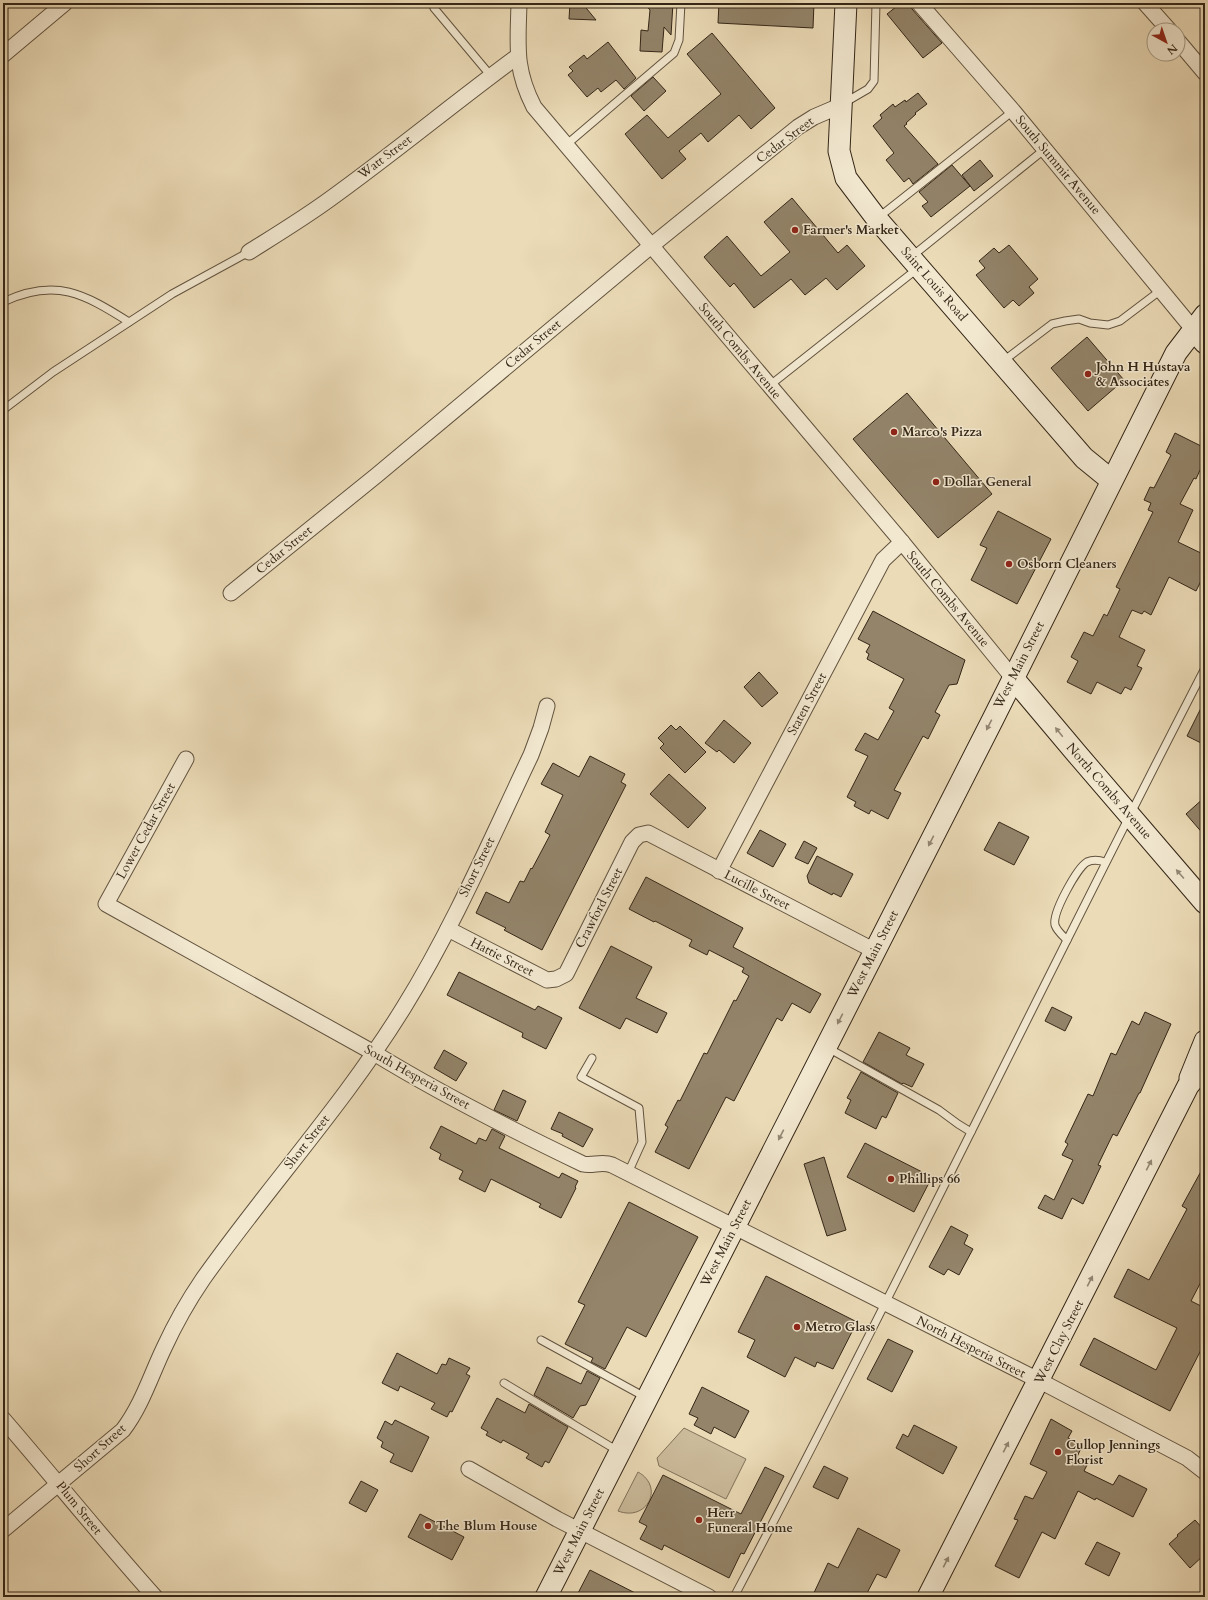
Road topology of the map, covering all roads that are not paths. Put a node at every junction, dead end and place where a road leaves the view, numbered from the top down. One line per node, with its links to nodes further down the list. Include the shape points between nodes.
1 (66, 3): 11 (street)
2 (432, 3): 14 (lane)
3 (519, 3): 12 (street, South Combs Avenue)
4 (681, 3): 17 (lane, via 679,40 674,53)
5 (846, 3): 15 (main road, Saint Louis Road)
6 (876, 3): 15 (lane, via 874,81 868,89)
7 (919, 3): 16 (street, South Summit Avenue)
8 (1145, 3): 9 (street)
9 (1161, 22)
10 (1186, 50): 13 (street)
11 (3, 55)
12 (518, 56): 14 (street, Watt Street); 17 (street, South Combs Avenue, via 525,90 534,107)
13 (1205, 73)
14 (491, 76): 21 (street, Watt Street, via 328,200)
15 (842, 105): 19 (main road, Saint Louis Road, via 840,151 846,178); 20 (street, Cedar Street, via 798,127)
16 (1013, 111): 18 (street, South Summit Avenue); 19 (lane)
17 (566, 145): 20 (street, South Combs Avenue)
18 (1044, 149): 22 (lane); 23 (street, South Summit Avenue)
19 (877, 219): 22 (main road, Saint Louis Road)
20 (651, 246): 28 (street, South Combs Avenue); 32 (street, Cedar Street, via 377,475)
21 (249, 252): 25 (lane, via 172,294)
22 (915, 263): 27 (main road, Saint Louis Road); 28 (lane)
23 (1161, 290): 26 (street, South Summit Avenue); 27 (lane, via 1120,321 1108,325 1079,319 1052,324)
24 (3, 302): 25 (lane, via 42,289 66,290 98,302)
25 (129, 322): 29 (lane, via 53,372)
26 (1201, 329): 30 (main road, West Main Street, via 1176,353)
27 (1002, 363): 30 (main road, Saint Louis Road, via 1084,458)
28 (769, 386): 31 (street, South Combs Avenue)
29 (3, 410)
30 (1111, 480): 34 (main road, West Main Street)
31 (902, 542): 34 (street, South Combs Avenue); 40 (street, Staten Street, via 883,560)
32 (231, 593)
33 (1205, 668): 37 (lane)
34 (1013, 678): 37 (main road, North Combs Avenue, one-way to 34); 45 (main road, West Main Street, one-way to 45)
35 (547, 706): 43 (street, Short Street, via 542,728 531,755)
36 (186, 759): 42 (street, Lower Cedar Street)
37 (1129, 815): 39 (lane); 41 (main road, North Combs Avenue, one-way to 37)
38 (639, 835): 40 (street, Lucille Street, via 648,833); 46 (street, Crawford Street, via 632,842 566,974)
39 (1105, 862): 44 (lane); 44 (lane, via 1095,860 1078,870 1056,914 1055,924)
40 (720, 871): 45 (street, Lucille Street)
41 (1205, 903)
42 (106, 904): 49 (street, South Hesperia Street)
43 (448, 929): 46 (street, Hattie Street, via 547,980); 49 (street, Short Street, via 405,1006)
44 (1067, 940): 53 (lane)
45 (875, 950): 48 (main road, West Main Street, one-way to 48)
46 (556, 979)
47 (1205, 1041): 52 (main road, West Clay Street)
48 (826, 1047): 53 (lane, via 939,1110); 55 (main road, West Main Street, one-way to 55)
49 (374, 1053): 54 (street, South Hesperia Street, via 436,1089 583,1164 605,1162); 65 (street, Short Street, via 202,1280 181,1314 134,1415 123,1430)
50 (592, 1058): 54 (lane, via 582,1078 639,1108 642,1142)
51 (1205, 1065): 52 (main road, West Clay Street)
52 (1188, 1086): 58 (main road, West Clay Street, one-way to 52)
53 (971, 1132): 56 (lane)
54 (628, 1173): 55 (street, South Hesperia Street)
55 (734, 1227): 56 (street, North Hesperia Street); 60 (main road, West Main Street)
56 (885, 1303): 58 (street, North Hesperia Street); 71 (lane)
57 (541, 1340): 60 (lane)
58 (1040, 1381): 64 (street, North Hesperia Street, via 1187,1458); 72 (main road, West Clay Street, one-way to 58)
59 (504, 1383): 62 (lane)
60 (647, 1398): 62 (main road, West Main Street)
61 (3, 1419): 65 (street, Plum Street)
62 (620, 1452): 67 (main road, West Main Street)
63 (469, 1469): 67 (street)
64 (1205, 1472)
65 (59, 1484): 66 (street, Short Street); 68 (street, Plum Street, via 102,1538)
66 (3, 1530)
67 (580, 1531): 69 (main road, West Main Street); 70 (street)
68 (155, 1597)
69 (546, 1597)
70 (709, 1597)
71 (734, 1597)
72 (928, 1597)

